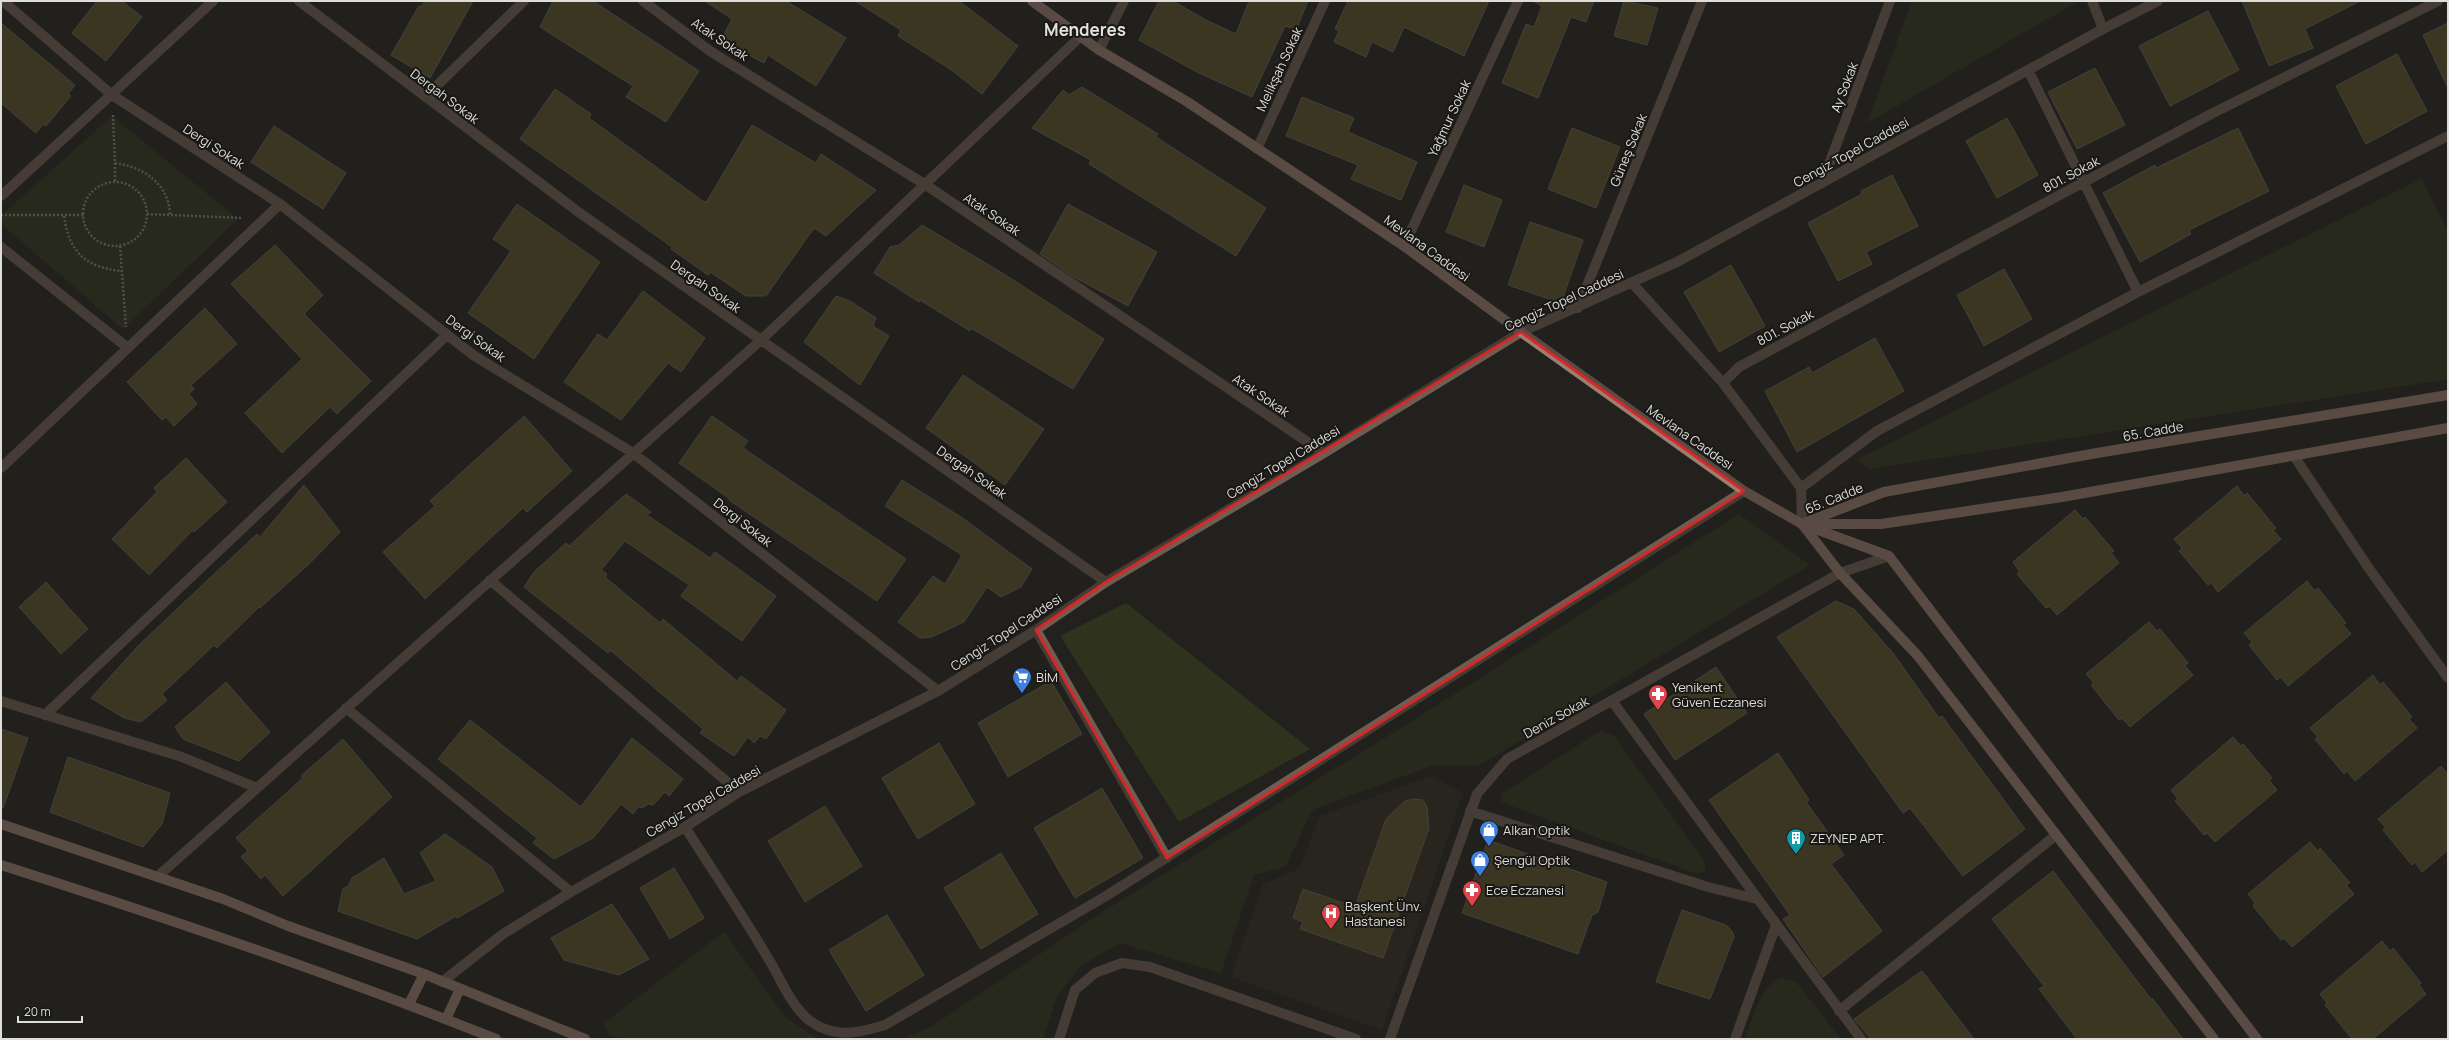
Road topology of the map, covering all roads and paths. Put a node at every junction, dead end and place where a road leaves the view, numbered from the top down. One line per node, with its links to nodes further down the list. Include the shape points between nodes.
1 (3, 1): 19 (street, Dergi Sokak)
2 (213, 1): 19 (street)
3 (299, 1): 20 (street, Dergah Sokak)
4 (524, 1): 20 (street)
5 (644, 1): 27 (street, Atak Sokak, via 710,51)
6 (1032, 1): 16 (main road, Mevlana Caddesi)
7 (1124, 1): 17 (street)
8 (1325, 1): 22 (street, Melikşah Sokak)
9 (1518, 1): 37 (street, Yağmur Sokak)
10 (1702, 1): 42 (street, Güneş Sokak)
11 (1890, 1): 24 (street, Ay Sokak)
12 (2092, 1): 15 (street)
13 (2158, 1): 15 (street, Cengiz Topel Caddesi)
14 (2438, 1): 25 (street, 801. Sokak, via 2211,114)
15 (2103, 29): 18 (street, Cengiz Topel Caddesi)
16 (1081, 36): 17 (main road, Mevlana Caddesi); 27 (street)
17 (1099, 50): 22 (main road, Mevlana Caddesi, via 1186,101)
18 (2028, 70): 24 (street, Cengiz Topel Caddesi); 25 (street)
19 (112, 95): 23 (path); 28 (street); 29 (street, Dergi Sokak)
20 (425, 97): 45 (street, Dergah Sokak, via 577,211)
21 (2448, 136): 41 (street)
22 (1257, 148): 37 (main road, Mevlana Caddesi)
23 (115, 163): 26 (path); 33 (path, via 138,168 153,178 164,191)
24 (1822, 182): 40 (street, Cengiz Topel Caddesi, via 1677,262)
25 (2084, 182): 41 (street); 47 (street, 801. Sokak, via 1739,367)
26 (115, 183): 30 (path, via 131,186 145,203); 32 (path, via 99,186 90,193)
27 (926, 185): 45 (street); 51 (street, Atak Sokak)
28 (1, 196)
29 (280, 204): 35 (street); 44 (street, Dergi Sokak)
30 (147, 214): 33 (path); 36 (path, via 141,234 134,241)
31 (1, 215): 34 (path)
32 (83, 215): 34 (path); 36 (path, via 88,232 95,240 104,245)
33 (170, 215): 35 (path, via 244,218)
34 (64, 216): 39 (path, via 66,234 74,250 87,262 104,269)
35 (256, 227): 46 (street)
36 (120, 246): 39 (path)
37 (1404, 246): 43 (main road, Mevlana Caddesi)
38 (1, 247): 46 (street)
39 (121, 271): 46 (path)
40 (1632, 283): 42 (street, Cengiz Topel Caddesi); 47 (street)
41 (2138, 292): 54 (street, via 1877,431)
42 (1578, 308): 43 (street, Cengiz Topel Caddesi)
43 (1521, 332): 51 (street, Cengiz Topel Caddesi); 55 (main road, Mevlana Caddesi)
44 (447, 335): 50 (street, Dergi Sokak, via 473,356); 67 (street)
45 (761, 340): 50 (street); 60 (street, Dergah Sokak)
46 (128, 348): 53 (street)
47 (1723, 383): 54 (street)
48 (2448, 395): 56 (main road, 65. Cadde, via 1884,492)
49 (2448, 428): 52 (main road, 65. Cadde)
50 (633, 453): 59 (street); 63 (street, Dergi Sokak)
51 (1324, 453): 60 (street, Cengiz Topel Caddesi)
52 (2294, 456): 56 (main road, 65. Cadde, via 2062,497 1881,524); 62 (street, via 2370,570)
53 (1, 468)
54 (1801, 488): 56 (street)
55 (1744, 491): 56 (main road, Mevlana Caddesi); 74 (street)
56 (1802, 524): 57 (main road); 58 (main road)
57 (1889, 556): 58 (street, Deniz Sokak); 94 (main road)
58 (1840, 573): 65 (street, Deniz Sokak); 73 (main road, via 1918,656)
59 (490, 580): 66 (street); 69 (street)
60 (1106, 582): 61 (street, Cengiz Topel Caddesi)
61 (1036, 630): 63 (street, Cengiz Topel Caddesi); 74 (street)
62 (2448, 678)
63 (938, 691): 69 (street, Cengiz Topel Caddesi)
64 (1, 701): 67 (street)
65 (1612, 701): 70 (street, Deniz Sokak, via 1507,759 1477,794); 78 (street)
66 (346, 708): 68 (street); 77 (street)
67 (45, 715): 68 (street, via 182,757)
68 (257, 788): 76 (street)
69 (739, 792): 72 (street, Cengiz Topel Caddesi)
70 (1470, 811): 78 (street, via 1708,887); 90 (street, Deniz Sokak)
71 (1, 824): 76 (main road)
72 (685, 827): 74 (street, via 791,1000 810,1021 833,1031 855,1034 885,1025); 77 (street, Cengiz Topel Caddesi)
73 (2056, 835): 84 (street); 93 (main road)
74 (1167, 858)
75 (1, 865): 83 (main road, via 145,911)
76 (157, 877): 80 (main road)
77 (572, 892): 81 (street, Cengiz Topel Caddesi, via 503,934)
78 (1757, 899): 79 (street)
79 (1776, 925): 84 (street); 91 (street)
80 (424, 974): 81 (main road); 83 (main road)
81 (442, 982): 82 (main road)
82 (460, 989): 85 (main road); 87 (main road)
83 (409, 1004): 85 (main road)
84 (1839, 1011): 92 (street)
85 (446, 1019): 86 (main road)
86 (496, 1039)
87 (585, 1039)
88 (1059, 1039): 89 (street, via 1075,990 1095,973 1122,963 1150,967)
89 (1356, 1039)
90 (1390, 1039)
91 (1735, 1039)
92 (1861, 1039)
93 (2214, 1039)
94 (2257, 1039)

